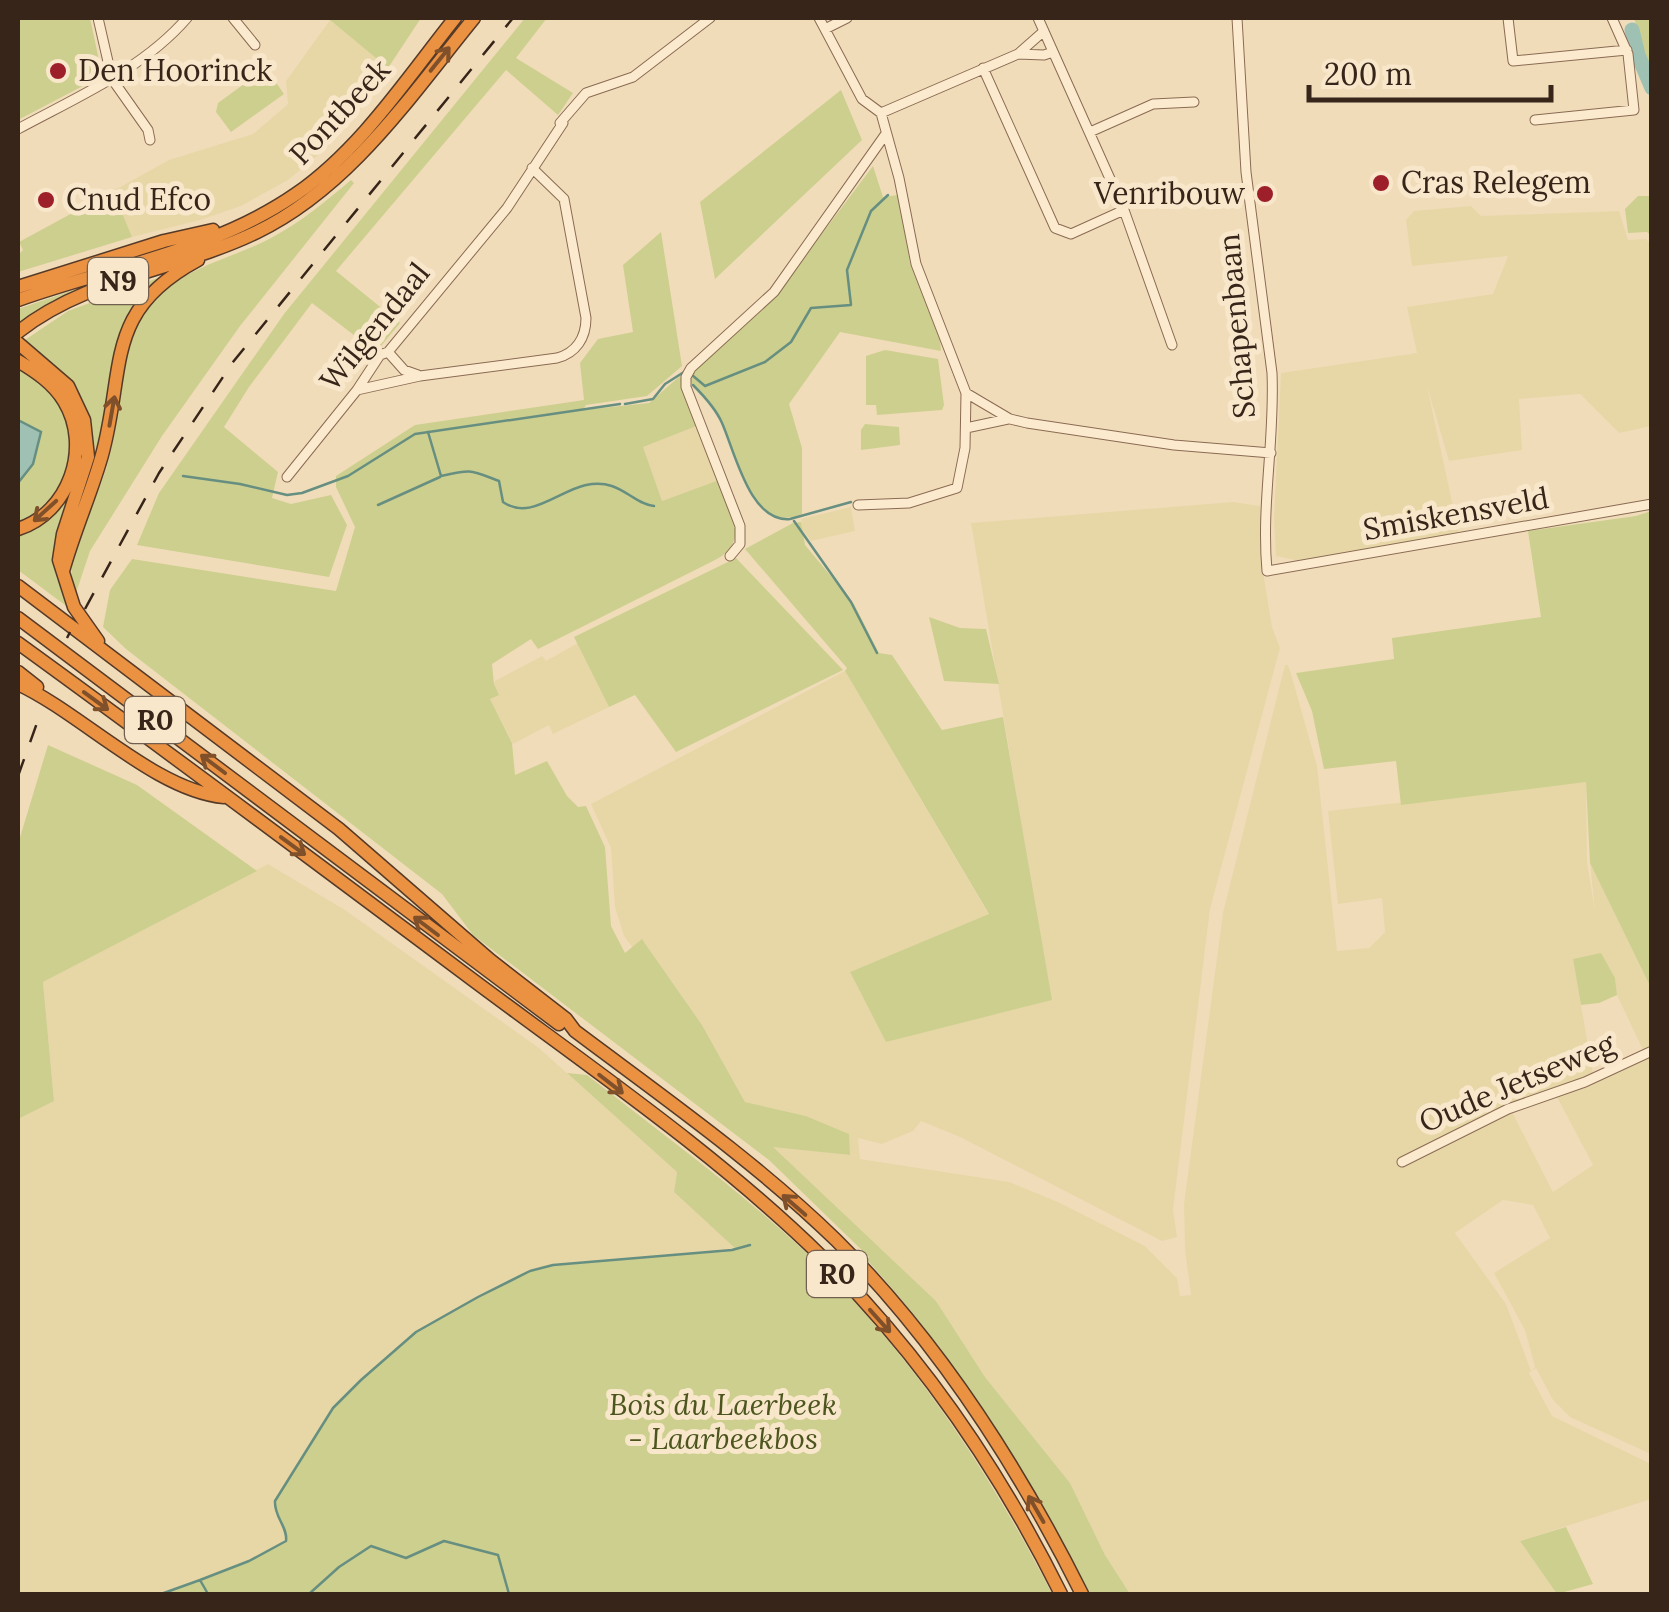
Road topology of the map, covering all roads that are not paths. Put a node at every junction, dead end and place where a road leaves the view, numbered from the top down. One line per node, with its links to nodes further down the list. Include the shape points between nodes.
1 (98, 18): 20 (street)
2 (186, 18): 20 (street)
3 (233, 18): 15 (street)
4 (456, 18): 30 (highway, Pontbeek / N9, via 335,160 289,199)
5 (474, 18): 31 (highway, N9, one-way to 5, via 276,223 330,184)
6 (710, 18): 28 (street, Wilgendaal, via 633,77 586,93)
7 (819, 18): 13 (street)
8 (847, 18): 13 (street)
9 (1038, 18): 14 (street)
10 (1237, 18): 44 (street, Schapenbaan, via 1246,172 1272,373)
11 (1508, 18): 16 (street, via 1513,61)
12 (1612, 18): 16 (street)
13 (825, 29): 22 (street, via 862,99)
14 (1044, 31): 17 (street); 18 (street)
15 (255, 45)
16 (1627, 50): 23 (street, via 1634,110)
17 (1053, 52): 18 (street); 25 (street)
18 (1018, 54): 19 (street)
19 (984, 68): 22 (street); 29 (street, via 1056,228 1071,234)
20 (112, 79): 24 (street); 27 (street)
21 (1194, 102): 25 (street, via 1153,104)
22 (882, 113): 26 (street)
23 (1535, 120)
24 (18, 129)
25 (1090, 132): 29 (street)
26 (885, 135): 41 (street, via 916,264); 49 (street, via 774,292 686,377 740,526 740,544)
27 (150, 140)
28 (532, 168): 37 (street, Wilgendaal); 39 (street, via 564,199 586,318 582,340 557,358)
29 (1124, 210): 36 (street)
30 (230, 230): 32 (highway, via 164,240); 33 (highway, Pontbeek / N9)
31 (225, 246): 34 (highway, N9, via 84,294); 50 (highway, one-way to 31, via 102,456 131,319 164,280)
32 (18, 288)
33 (18, 300)
34 (18, 332)
35 (18, 344): 50 (highway, via 68,386 84,420 88,457 63,534)
36 (1172, 345)
37 (388, 352): 39 (street); 40 (street, Wilgendaal)
38 (18, 361): 48 (highway, one-way to 48, via 64,402 77,444 59,498)
39 (420, 376): 40 (street)
40 (356, 390): 45 (street, Wilgendaal)
41 (966, 393): 42 (street); 43 (street)
42 (1010, 419): 43 (street); 44 (street)
43 (966, 428): 47 (street, via 957,488 909,503)
44 (1271, 453): 51 (street, Schapenbaan)
45 (287, 477)
46 (1652, 504): 51 (street, Smiskensveld)
47 (858, 505)
48 (18, 528)
49 (730, 556)
50 (63, 571): 55 (highway, via 74,607)
51 (1268, 571)
52 (18, 586): 55 (highway)
53 (18, 618): 60 (highway, R0, one-way to 53)
54 (18, 643): 59 (highway, R0, one-way to 59)
55 (102, 648): 60 (highway, via 366,851)
56 (18, 672): 58 (highway)
57 (18, 684): 58 (highway)
58 (62, 708): 59 (highway, via 202,795)
59 (227, 798): 63 (highway, R0, one-way to 63, via 592,1069 822,1257 928,1377 993,1472)
60 (575, 1031): 64 (highway, R0, one-way to 60, via 978,1416 911,1325 835,1240)
61 (1652, 1051): 62 (street, Oude Jetseweg, via 1508,1109)
62 (1402, 1162)
63 (1061, 1594)
64 (1082, 1594)

